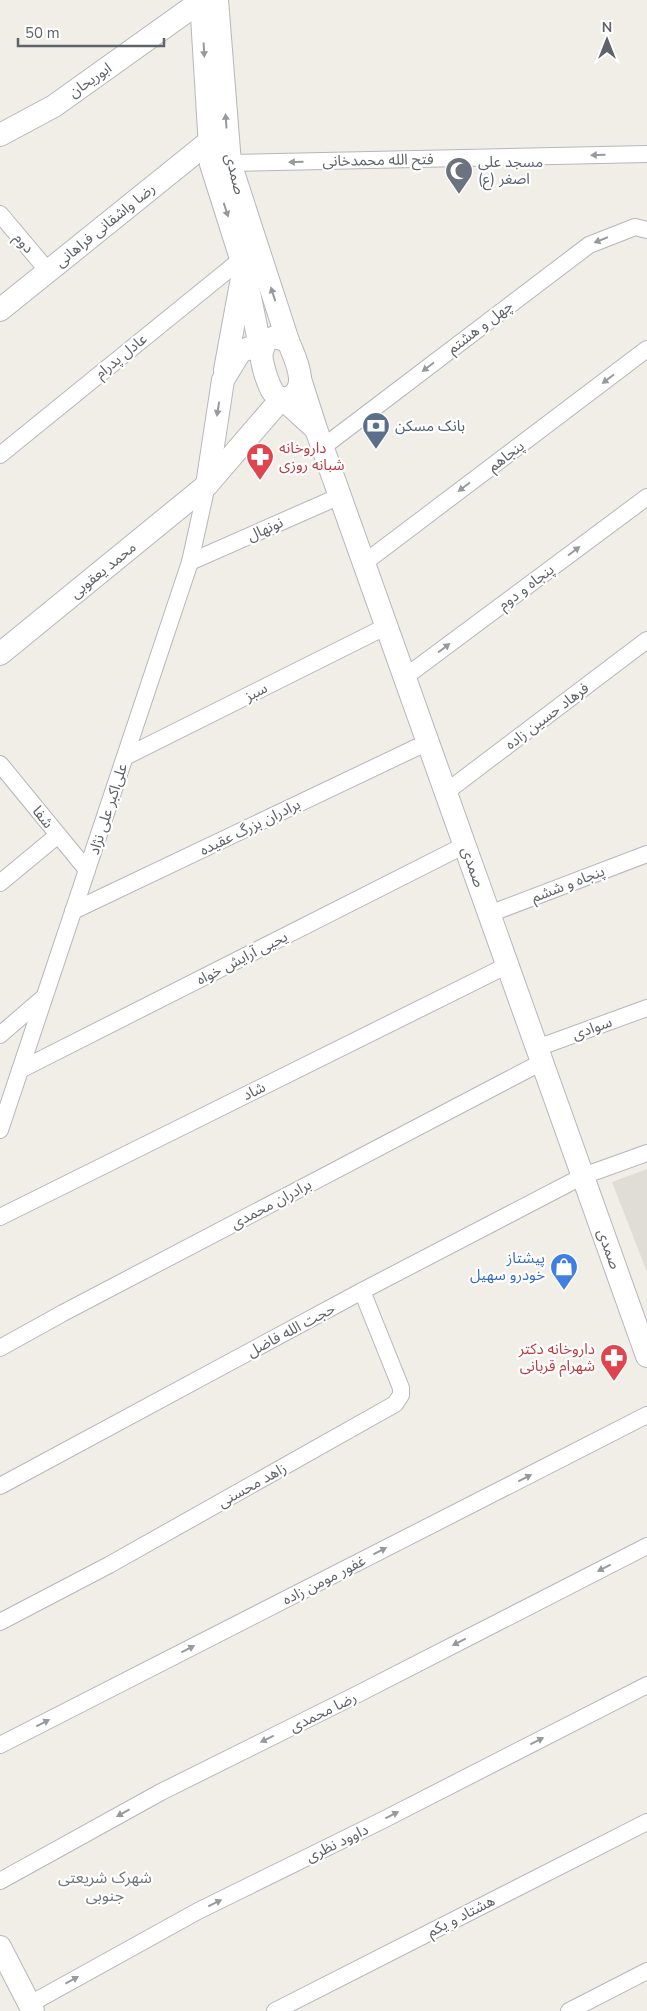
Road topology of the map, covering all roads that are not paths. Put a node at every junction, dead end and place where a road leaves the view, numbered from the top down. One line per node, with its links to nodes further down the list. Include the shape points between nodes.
1 (209, 0): 2 (main road); 3 (main road, ابوریحان, via 54,106); 4 (main road, صمدی, one-way to 4); 6 (main road, صمدی, one-way to 1)
2 (226, 0)
3 (0, 135)
4 (210, 140): 9 (main road, صمدی, one-way to 9, via 211,164); 10 (main road, رضا واشقانی فراهانی)
5 (647, 154): 6 (street, فتح الله محمدخانی, one-way to 6)
6 (230, 164): 9 (main road, صمدی)
7 (0, 214): 10 (street, دوم)
8 (647, 230): 18 (street, چهل و هشتم, one-way to 18, via 635,228 589,245)
9 (248, 258): 12 (main road, صمدی, one-way to 9); 14 (main road); 16 (main road); 19 (street, عادل پدرام)
10 (48, 271): 11 (main road, رضا واشقانی فراهانی)
11 (0, 310)
12 (288, 341): 14 (main road, via 275,337 266,340); 15 (main road, صمدی, via 297,360)
13 (647, 349): 24 (street, پنجاهم, one-way to 24)
14 (261, 351): 16 (main road, علی‌اکبر علی نژاد, via 249,348 240,352); 17 (main road, via 273,393)
15 (300, 379): 17 (main road, علی‌اکبر علی نژاد, via 295,395); 18 (main road, صمدی)
16 (223, 380): 20 (main road, علی‌اکبر علی نژاد, one-way to 20)
17 (282, 398): 18 (main road); 20 (main road, علی‌اکبر علی نژاد)
18 (319, 438): 21 (main road, صمدی)
19 (0, 455)
20 (207, 485): 23 (street, علی‌اکبر علی نژاد); 27 (main road, محمد یعقوبی)
21 (340, 496): 23 (street, نونهال); 24 (main road, صمدی)
22 (647, 497): 28 (street, پنجاه و دوم, one-way to 22)
23 (190, 562): 30 (street, علی‌اکبر علی نژاد)
24 (364, 563): 25 (main road, صمدی)
25 (387, 626): 28 (main road, صمدی); 30 (street, سبز)
26 (647, 640): 32 (street, فرهاد حسین زاده)
27 (0, 654)
28 (405, 677): 29 (main road, صمدی)
29 (428, 742): 32 (main road, صمدی); 38 (street, برادران بزرگ عقیده)
30 (125, 757): 36 (street, علی‌اکبر علی نژاد)
31 (0, 764): 33 (street, شفا)
32 (446, 792): 34 (main road, صمدی)
33 (58, 836): 36 (street, شفا); 37 (street)
34 (465, 846): 39 (main road, صمدی); 45 (street, یحیی آرایش خواه)
35 (647, 854): 39 (street, پنجاه و ششم)
36 (87, 870): 38 (street, علی‌اکبر علی نژاد)
37 (0, 884)
38 (73, 911): 41 (street, علی‌اکبر علی نژاد)
39 (489, 914): 40 (main road, صمدی)
40 (508, 965): 44 (main road, صمدی); 49 (street, شاد)
41 (44, 998): 43 (street); 45 (street, علی‌اکبر علی نژاد)
42 (647, 1008): 44 (street, سوادی)
43 (0, 1035)
44 (540, 1055): 48 (main road, صمدی); 51 (street, برادران محمدی)
45 (20, 1070): 46 (street, علی‌اکبر علی نژاد)
46 (0, 1130)
47 (647, 1153): 48 (street, حجت الله فاضل)
48 (583, 1176): 50 (street, حجت الله فاضل); 52 (main road, صمدی)
49 (0, 1217)
50 (362, 1291): 54 (street, حجت الله فاضل); 56 (street, زاهد محسنی, via 401,1388 395,1404 109,1565)
51 (0, 1348)
52 (647, 1356)
53 (647, 1415): 58 (street, غفور مومن زاده, one-way to 53)
54 (0, 1486)
55 (647, 1546): 60 (street, رضا محمدی, one-way to 60, via 161,1792)
56 (0, 1622)
57 (647, 1685): 63 (street, داوود نظری, one-way to 57, via 198,1911)
58 (0, 1745)
59 (647, 1822): 64 (street, هشتاد و یکم)
60 (0, 1881)
61 (0, 1947): 63 (main road)
62 (647, 1971): 65 (street)
63 (32, 2007)
64 (275, 2011)
65 (569, 2011)

